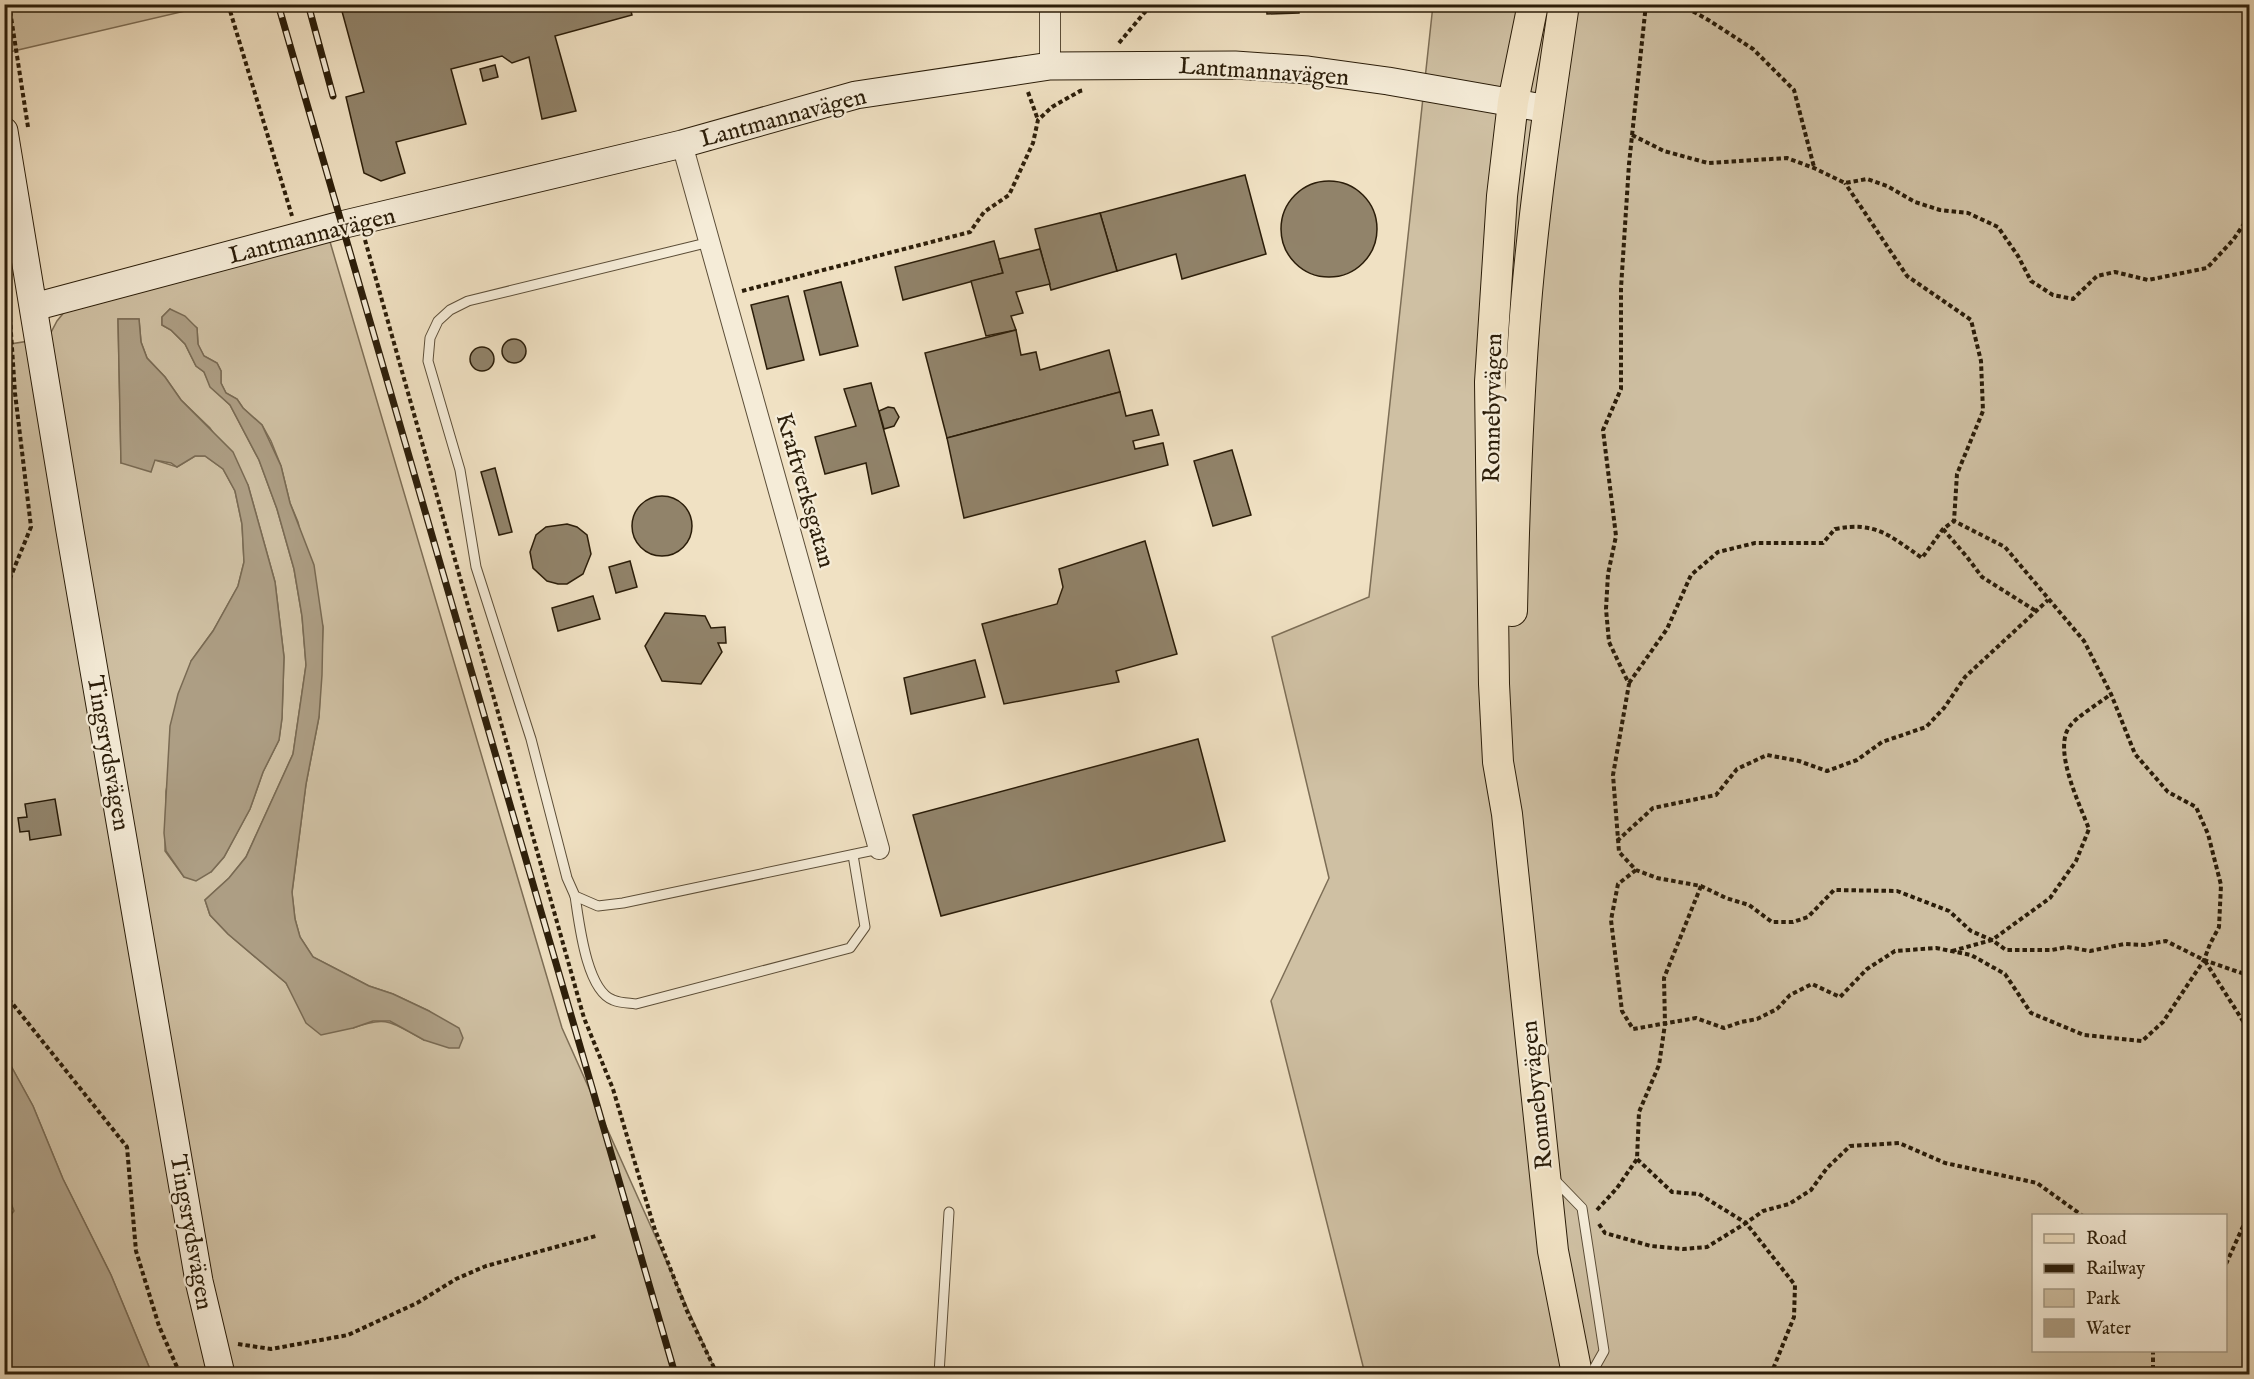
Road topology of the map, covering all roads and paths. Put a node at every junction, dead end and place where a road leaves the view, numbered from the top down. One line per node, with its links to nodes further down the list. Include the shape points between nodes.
1 (228, 4): 20 (path)
2 (1050, 4): 9 (street)
3 (1533, 4): 10 (main road, Ronnebyvägen)
4 (1564, 4): 11 (main road, Ronnebyvägen)
5 (1646, 4): 14 (path)
6 (1680, 4): 16 (path, via 1753,49 1794,90)
7 (1181, 8): 8 (path, via 1145,12)
8 (1102, 65): 9 (street, Lantmannavägen); 10 (street, Lantmannavägen, via 1235,65 1308,70); 12 (path, via 1093,89 1080,91)
9 (1039, 68): 12 (path, via 1028,95); 15 (street, Lantmannavägen, via 856,95)
10 (1513, 102): 11 (street, Lantmannavägen); 31 (main road, Ronnebyvägen, via 1502,196 1490,382 1494,684 1498,762)
11 (1548, 109): 31 (main road, Ronnebyvägen, via 1524,328 1515,490 1510,696 1513,763)
12 (1038, 120): 22 (path, via 1033,143 1009,195 984,212 970,232)
13 (4, 131): 23 (street, Tingsrydsvägen)
14 (1632, 135): 16 (path, via 1664,151 1708,163 1787,158); 29 (path, via 1621,288 1621,389 1603,430 1616,536 1608,574 1609,642)
15 (682, 144): 19 (street, Lantmannavägen); 21 (street, Kraftverksgatan)
16 (1814, 168): 17 (path)
17 (1845, 183): 18 (path, via 1868,179 1915,202 1968,213 1998,227 2031,281 2053,295 2073,299 2097,276 2115,272 2148,280 2207,268 2234,240); 24 (path, via 1907,276 1971,320 1982,361 1983,411 1958,474)
18 (2250, 215)
19 (360, 222): 20 (street, Lantmannavägen); 57 (path, via 584,1018 614,1089 654,1227)
20 (299, 238): 23 (street, Lantmannavägen)
21 (710, 242): 22 (street, Kraftverksgatan); 37 (lane, via 468,301 438,321 430,338 428,361 460,470 476,567 531,739)
22 (725, 296): 33 (street, Kraftverksgatan)
23 (34, 307): 26 (path, via 9,318 31,527); 53 (street, Tingsrydsvägen, via 199,1281)
24 (1954, 521): 25 (path); 27 (path, via 2005,547)
25 (1943, 529): 28 (path, via 1982,577); 29 (path, via 1922,558 1884,532 1856,525 1835,529 1823,543 1755,543 1718,552 1691,575 1667,629)
26 (4, 593)
27 (2048, 600): 28 (path); 30 (path, via 2084,641)
28 (2036, 610): 32 (path, via 1965,677 1926,727 1882,742 1857,760 1827,771 1767,755 1737,769 1716,795 1653,808)
29 (1629, 684): 32 (path, via 1613,775)
30 (2111, 694): 38 (path, via 2069,726 2063,748 2072,787 2089,829 2076,861 2050,898); 40 (path, via 2135,754 2168,792 2196,807 2208,834 2221,885 2219,927)
31 (1507, 814): 46 (main road, Ronnebyvägen)
32 (1617, 841): 35 (path, via 1619,852)
33 (879, 849): 34 (lane)
34 (853, 855): 37 (lane, via 623,903 598,906); 37 (lane, via 865,927 850,948 636,1004 611,1000 596,982 584,952)
35 (1636, 870): 36 (path); 43 (path, via 1618,884 1611,920 1622,1011 1633,1029)
36 (1701, 886): 38 (path, via 1749,905 1772,921 1782,922 1808,917 1834,890 1897,891 1949,911 1971,931); 43 (path, via 1664,978)
37 (575, 896)
38 (1992, 940): 39 (path); 40 (path, via 2006,950 2067,947 2090,951 2166,941)
39 (1951, 951): 40 (path, via 1971,955 2005,974 2031,1013 2084,1035 2142,1041 2163,1022); 43 (path, via 1895,951 1868,969 1840,997 1812,984 1757,1019 1724,1028 1696,1018)
40 (2204, 960): 41 (path); 44 (path)
41 (2250, 976)
42 (4, 993): 55 (path, via 127,1147 136,1251 159,1326)
43 (1665, 1024): 45 (path, via 1659,1065 1639,1112)
44 (2250, 1036)
45 (1637, 1159): 50 (path, via 1672,1192 1699,1194); 50 (path, via 1597,1209 1605,1233 1651,1246 1683,1249 1707,1247)
46 (1544, 1170): 59 (main road, Ronnebyvägen, via 1553,1251); 60 (lane, via 1582,1208 1604,1351)
47 (2250, 1211): 52 (path)
48 (949, 1212): 58 (lane)
49 (2082, 1214): 50 (path, via 2037,1184 1945,1163 1899,1143 1850,1146 1827,1168 1812,1190 1790,1204 1763,1211)
50 (1746, 1223): 61 (path, via 1795,1285 1794,1317)
51 (596, 1236): 53 (path, via 486,1266 348,1335 271,1349)
52 (2227, 1262)
53 (213, 1341): 56 (street, Tingsrydsvägen)
54 (2153, 1352): 62 (path)
55 (180, 1374)
56 (221, 1374)
57 (717, 1374)
58 (939, 1374)
59 (1577, 1374)
60 (1591, 1374)
61 (1771, 1374)
62 (2153, 1374)

